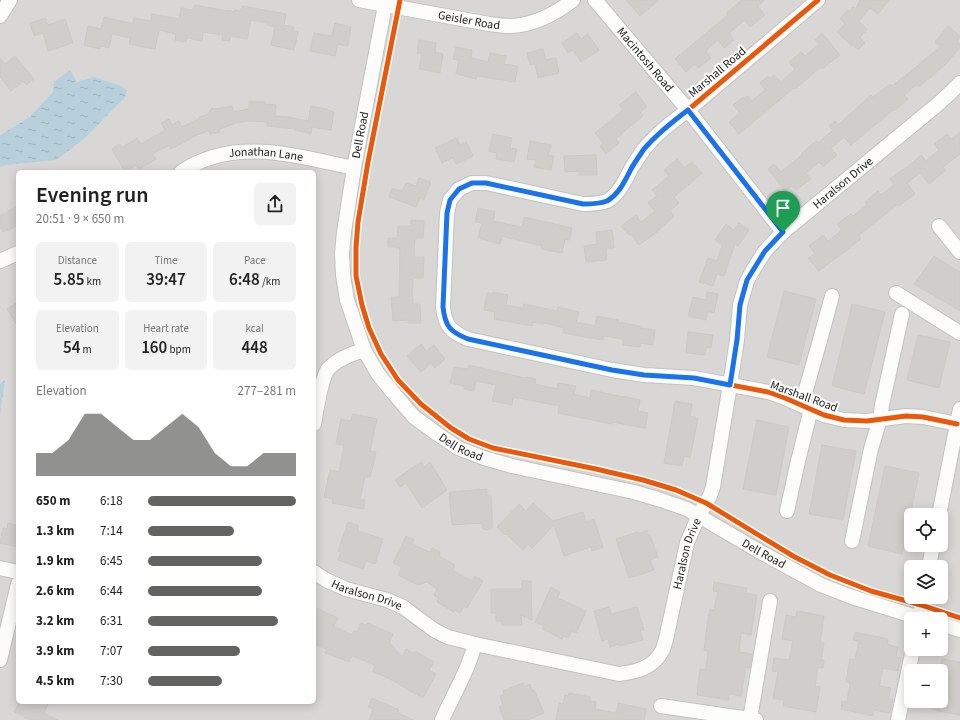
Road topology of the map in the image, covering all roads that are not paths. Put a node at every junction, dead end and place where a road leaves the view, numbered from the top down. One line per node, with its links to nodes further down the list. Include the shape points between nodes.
1 (10, 0): 7 (street)
2 (359, 0): 6 (street, Geisler Road)
3 (573, 0): 6 (street, Geisler Road, via 547,17 528,24 510,26)
4 (595, 0): 9 (street, Macintosh Road)
5 (818, 0): 9 (street, Marshall Road)
6 (385, 2): 10 (street, Dell Road)
7 (0, 16)
8 (960, 83): 13 (street, Haralson Drive)
9 (688, 110): 13 (street, Macintosh Road); 22 (street, Marshall Road, via 654,138 632,168 624,184 607,201 583,204 486,183 472,183 459,189 450,200 447,213 444,317 449,327 468,339 612,370 694,378)
10 (354, 168): 11 (street, Jonathan Lane, via 275,152 244,151 213,156); 21 (street, Dell Road, via 344,232 343,275 347,300)
11 (185, 170)
12 (939, 226): 14 (street)
13 (783, 232): 22 (street, Haralson Drive, via 765,251 747,280 740,305)
14 (960, 252)
15 (16, 254): 16 (street)
16 (0, 261)
17 (896, 293): 20 (street)
18 (832, 296): 23 (street, via 806,393)
19 (902, 314): 26 (street)
20 (960, 333)
21 (364, 350): 25 (street, via 336,363 327,371); 30 (street, Dell Road, via 378,374 414,417 458,448 512,466 634,492)
22 (730, 385): 23 (street, Marshall Road, via 768,392); 30 (street, Haralson Drive, via 713,487)
23 (807, 407): 26 (street, Marshall Road, via 844,420); 29 (street)
24 (960, 409): 27 (street)
25 (316, 414)
26 (880, 419): 27 (street, Marshall Road, via 923,417); 31 (street, via 871,449)
27 (957, 424): 28 (street)
28 (940, 508)
29 (787, 511)
30 (699, 515): 37 (street, Dell Road, via 820,585); 40 (street, Haralson Drive, via 687,542 662,651 644,668 632,673 619,674)
31 (852, 541)
32 (0, 568): 33 (street)
33 (16, 572)
34 (316, 573): 40 (street, Haralson Drive, via 346,589 404,607 434,630 448,637)
35 (16, 592): 42 (street)
36 (770, 601): 45 (street)
37 (904, 614)
38 (948, 626): 39 (street)
39 (960, 630)
40 (475, 644): 44 (street)
41 (912, 656): 46 (street)
42 (0, 660)
43 (661, 706): 45 (street)
44 (442, 720)
45 (753, 720)
46 (898, 720)

